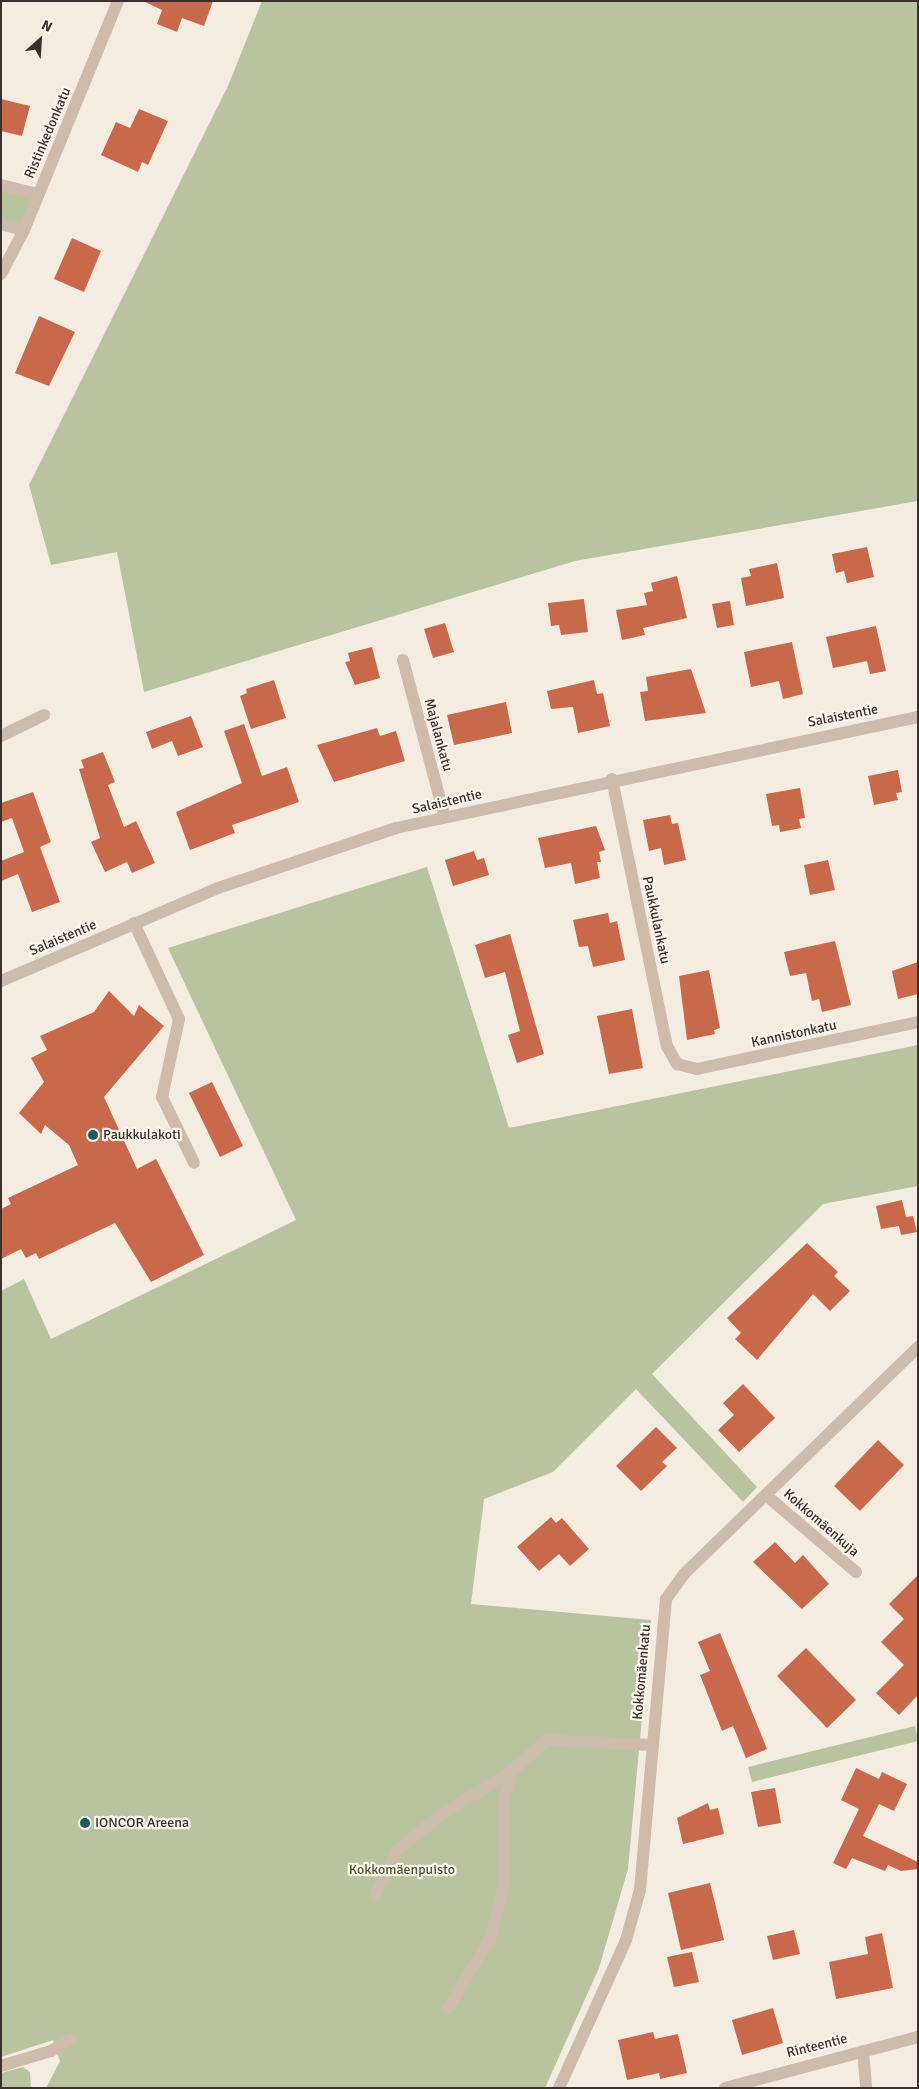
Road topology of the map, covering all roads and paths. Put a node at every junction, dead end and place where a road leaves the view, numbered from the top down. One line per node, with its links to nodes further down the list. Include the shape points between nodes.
1 (118, 1): 3 (street, Ristinkedonkatu)
2 (1, 185): 3 (street)
3 (38, 194): 5 (street, Ristinkedonkatu)
4 (1, 224): 5 (street)
5 (24, 230): 6 (street, Ristinkedonkatu)
6 (1, 274)
7 (402, 660): 12 (street, Majalankatu)
8 (44, 715): 10 (street)
9 (918, 717): 11 (street, Salaistentie)
10 (1, 736)
11 (612, 779): 12 (street, Salaistentie); 16 (street, Paukkulankatu, via 666,1046)
12 (445, 818): 13 (street, Salaistentie, via 396,828 218,888)
13 (134, 923): 14 (street, Salaistentie); 17 (street, via 179,1019 162,1096)
14 (1, 981)
15 (918, 1022): 16 (street, Kannistonkatu, via 698,1070)
16 (677, 1064)
17 (194, 1163)
18 (918, 1347): 19 (street, Kokkomäenkatu)
19 (767, 1496): 20 (street, Kokkomäenkuja); 21 (street, Kokkomäenkatu, via 686,1573 666,1599)
20 (856, 1572)
21 (650, 1745): 22 (street, via 546,1740); 29 (street, Kokkomäenkatu, via 643,1867 634,1915 595,2015)
22 (512, 1770): 23 (street, via 436,1818 397,1851); 24 (street, via 504,1798 503,1888 491,1937)
23 (375, 1895)
24 (448, 2008)
25 (918, 2037): 27 (street, Rinteentie)
26 (71, 2039): 28 (street, via 51,2051)
27 (863, 2051): 30 (street, Rinteentie); 31 (street)
28 (1, 2066)
29 (559, 2088)
30 (725, 2088)
31 (866, 2088)

